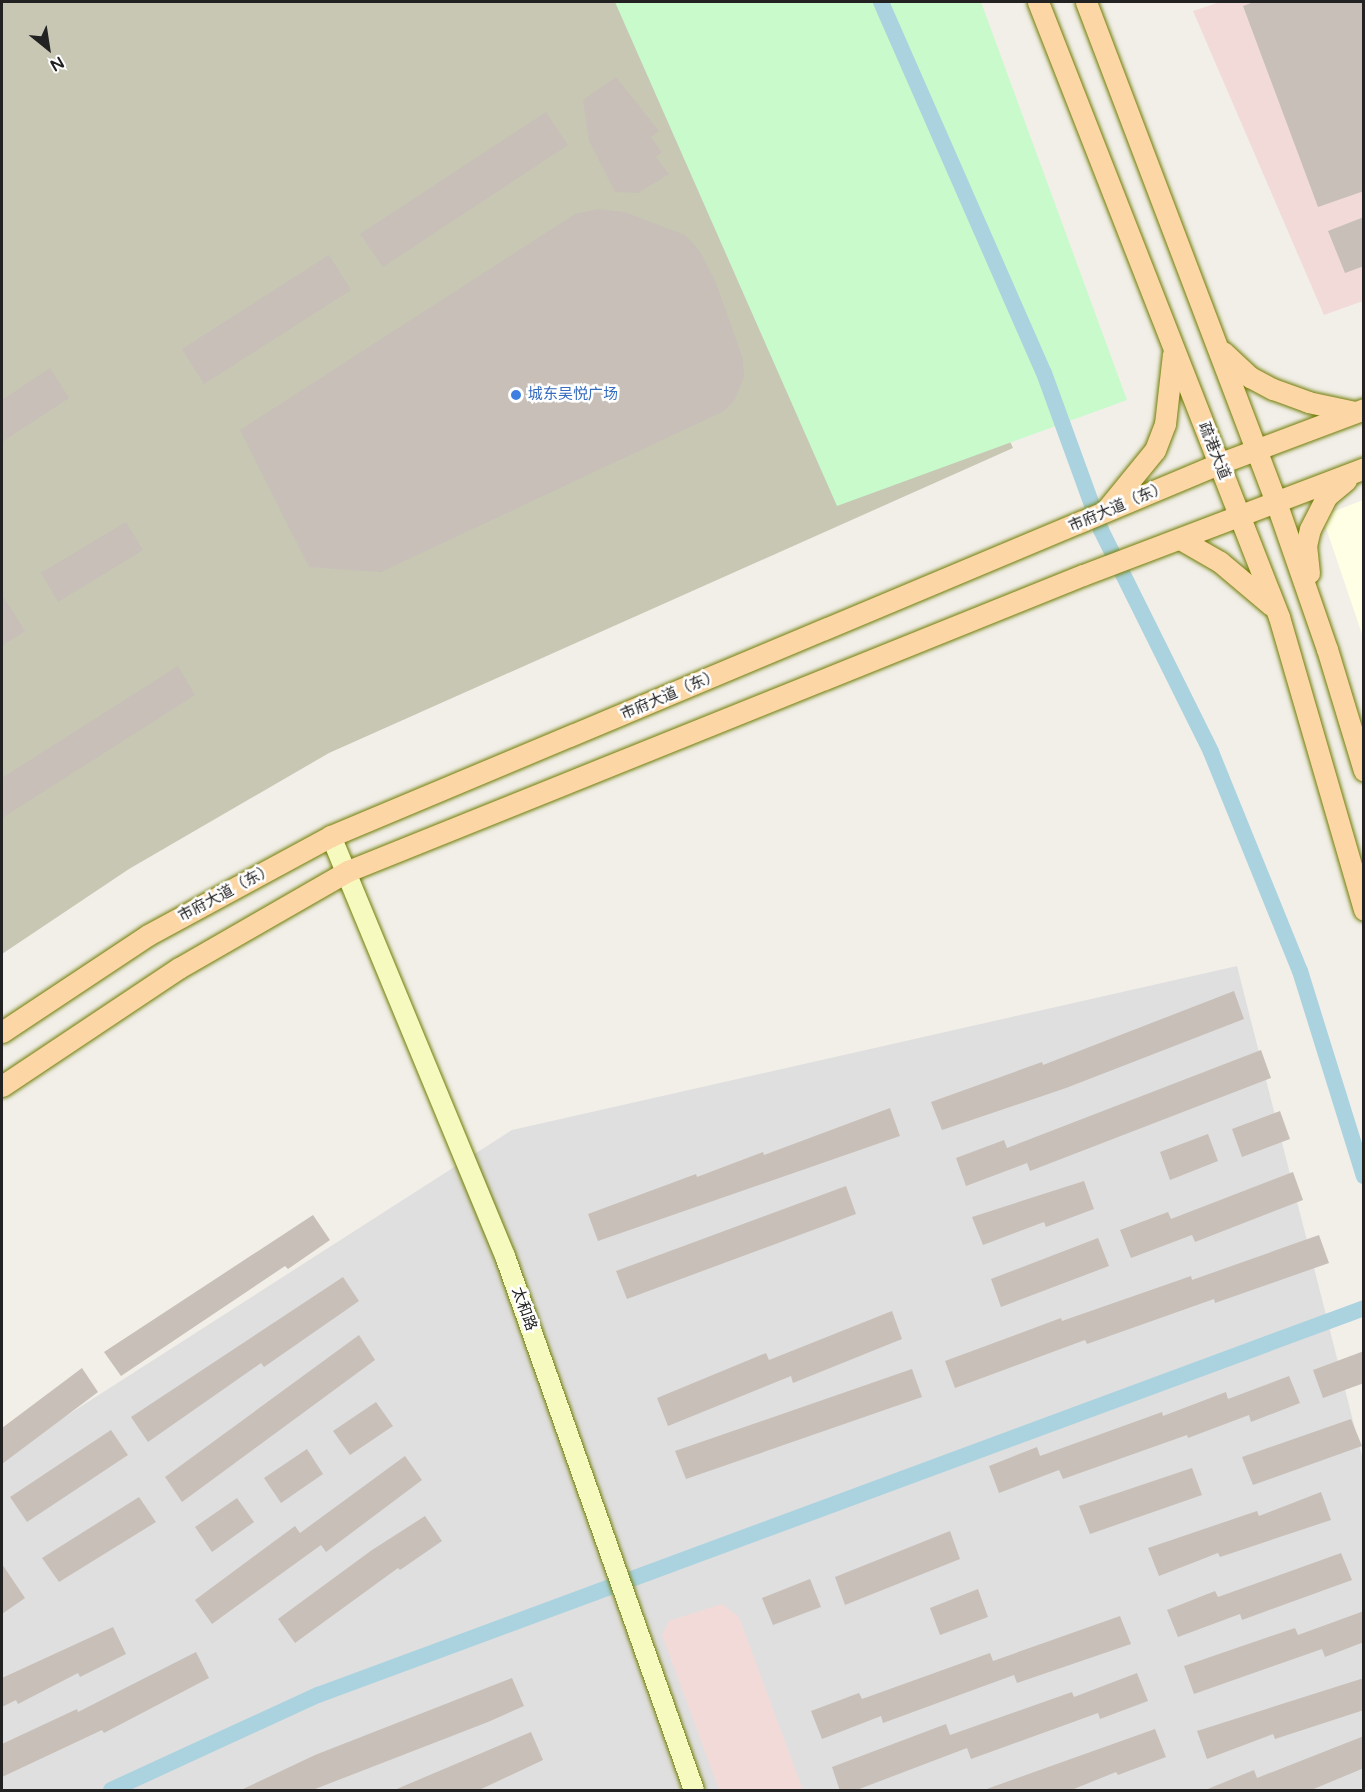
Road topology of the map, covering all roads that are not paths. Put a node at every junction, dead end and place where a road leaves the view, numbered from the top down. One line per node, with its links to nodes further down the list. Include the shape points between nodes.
1 (1038, 2): 4 (main road, 疏港大道)
2 (1086, 2): 3 (main road)
3 (1215, 343): 5 (main road, via 1250,377 1273,389 1308,402); 6 (main road)
4 (1173, 347): 7 (main road, 疏港大道); 10 (main road, via 1165,424 1155,450)
5 (1359, 411): 6 (main road, 市府大道（东）)
6 (1256, 450): 7 (main road, 市府大道（东）); 9 (main road)
7 (1218, 464): 10 (main road, 市府大道（东）); 11 (main road, 疏港大道)
8 (1360, 470): 9 (main road); 13 (main road, via 1328,496 1310,529 1306,546)
9 (1275, 502): 11 (main road); 13 (main road)
10 (1102, 514): 16 (main road, 市府大道（东）)
11 (1240, 517): 12 (main road); 14 (main road, 疏港大道)
12 (1180, 539): 14 (main road, via 1220,562); 17 (main road, via 1083,574)
13 (1311, 603): 15 (main road)
14 (1276, 609): 18 (main road, 疏港大道)
15 (1364, 771)
16 (331, 836): 17 (street, 太和路); 19 (main road, 市府大道（东）, via 148,935)
17 (348, 871): 20 (main road, via 179,968); 21 (street, 太和路, via 505,1256)
18 (1364, 910)
19 (2, 1032)
20 (2, 1086)
21 (694, 1791)

